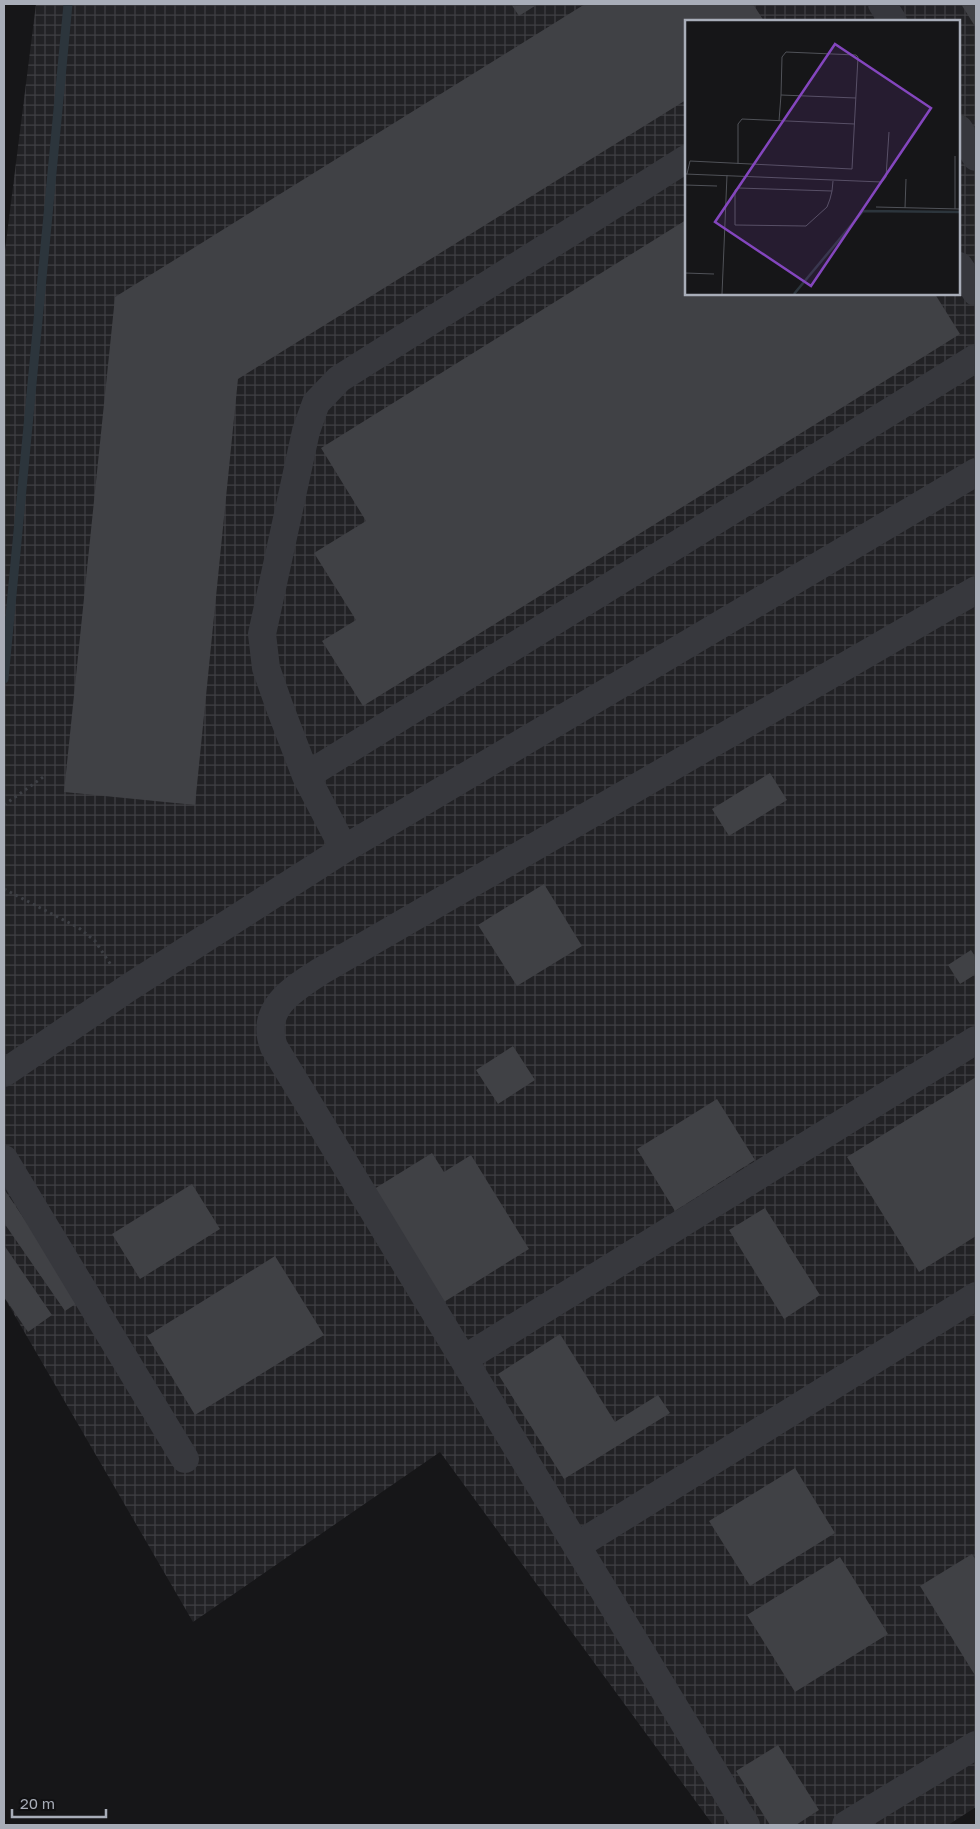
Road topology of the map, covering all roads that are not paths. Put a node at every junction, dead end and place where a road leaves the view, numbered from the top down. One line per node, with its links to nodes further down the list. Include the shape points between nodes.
1 (960, 131): 2 (lane)
2 (976, 157)
3 (685, 161): 9 (lane, via 339,379 316,403 306,431 262,634 266,668)
4 (960, 268): 5 (lane)
5 (976, 292)
6 (976, 358): 9 (lane)
7 (976, 472): 10 (lane)
8 (976, 590): 15 (lane, via 321,970 275,1008 269,1034 274,1047)
9 (306, 776): 10 (lane)
10 (344, 849): 12 (lane, via 128,988)
11 (976, 1040): 15 (lane)
12 (4, 1073)
13 (4, 1160): 16 (lane)
14 (976, 1296): 17 (lane)
15 (464, 1359): 17 (lane)
16 (185, 1459)
17 (578, 1545): 19 (lane)
18 (976, 1745): 20 (lane)
19 (746, 1825)
20 (846, 1825)

